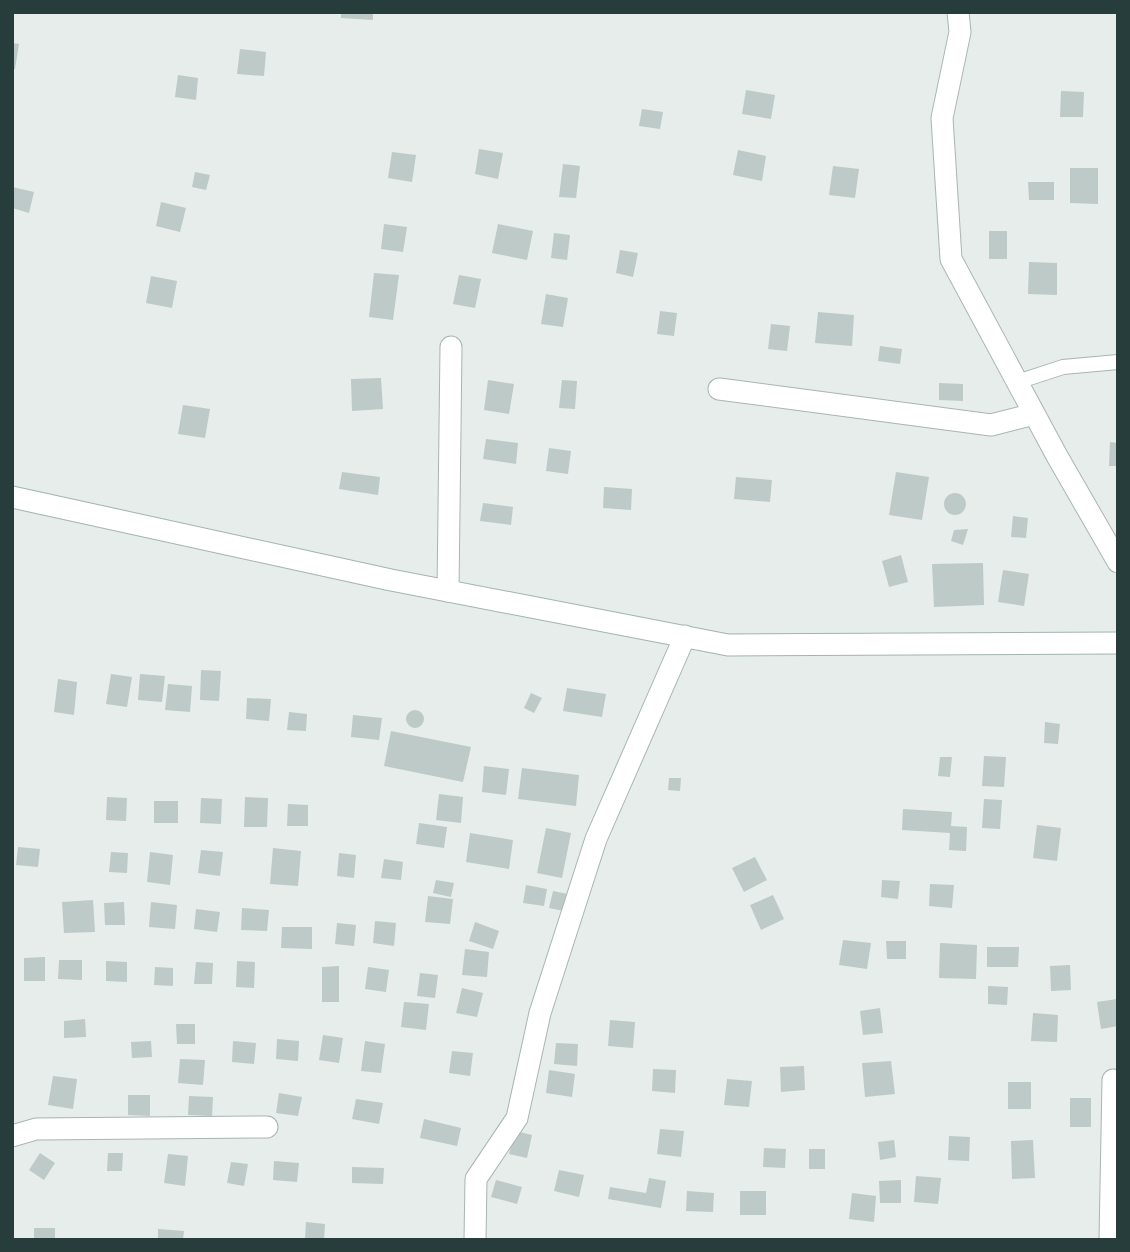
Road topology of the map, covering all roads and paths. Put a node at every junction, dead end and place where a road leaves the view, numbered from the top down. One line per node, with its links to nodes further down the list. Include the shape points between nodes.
1 (958, 12): 4 (street, via 960,32 942,118 951,259)
2 (451, 347): 9 (street)
3 (1118, 362): 4 (lane, via 1063,367)
4 (1017, 382): 6 (street)
5 (719, 389): 6 (street, via 991,425)
6 (1034, 414): 8 (street)
7 (12, 497): 9 (street)
8 (1118, 562)
9 (448, 590): 10 (street)
10 (685, 636): 11 (street, via 728,645); 15 (street, via 596,839 540,1013 517,1118 476,1179)
11 (1118, 643)
12 (1113, 1080): 16 (street)
13 (267, 1127): 14 (street, via 36,1129)
14 (12, 1136)
15 (475, 1240)
16 (1110, 1240)

